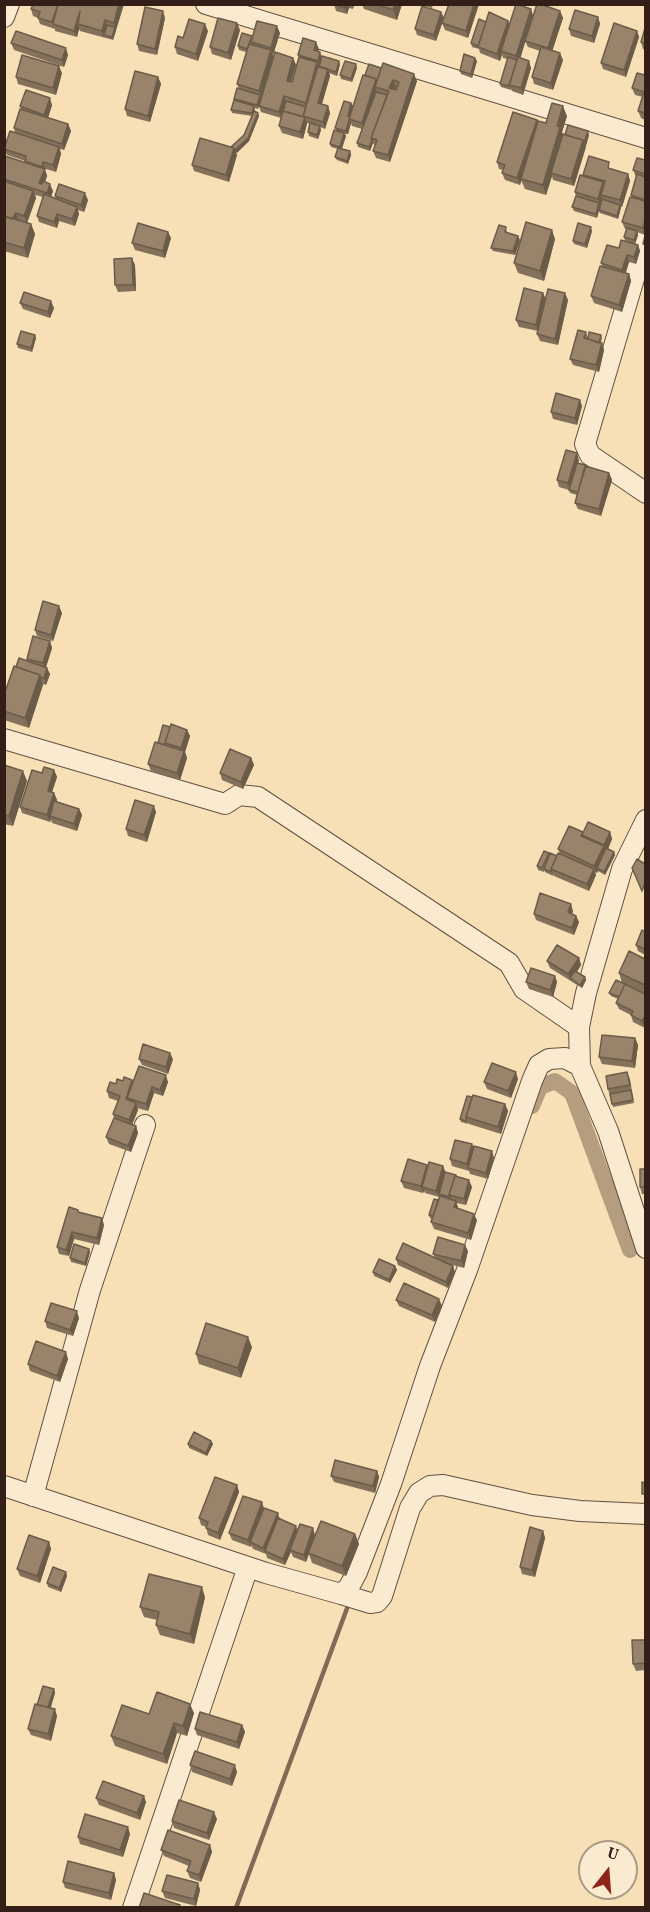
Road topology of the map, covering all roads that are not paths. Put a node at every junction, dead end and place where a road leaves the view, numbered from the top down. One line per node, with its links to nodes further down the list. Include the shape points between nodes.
1 (9, 4): 4 (street)
2 (206, 4): 3 (street)
3 (239, 10): 5 (street)
4 (4, 18)
5 (645, 138)
6 (645, 238): 7 (street, via 585,444 590,455)
7 (645, 492)
8 (4, 739): 10 (street, via 225,804 239,795 258,797 509,963 524,990)
9 (645, 820): 10 (street, via 622,869)
10 (579, 1028): 11 (street)
11 (580, 1066): 13 (street, via 622,1171); 18 (street, via 565,1058 549,1059 539,1065 532,1081 391,1484 349,1587)
12 (145, 1125): 15 (street, via 90,1290)
13 (645, 1248)
14 (4, 1486): 15 (street)
15 (33, 1496): 17 (street)
16 (645, 1514): 18 (street, via 532,1505 443,1485 430,1486 410,1508 382,1596 377,1602)
17 (248, 1567): 18 (street); 19 (street)
18 (351, 1597)
19 (133, 1908)

